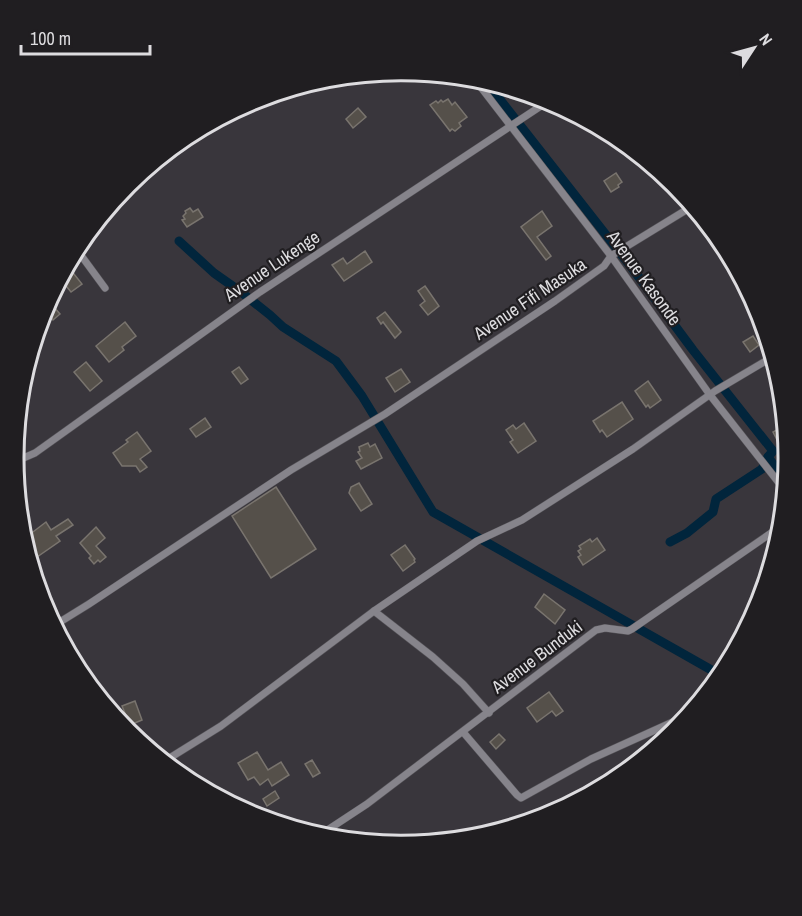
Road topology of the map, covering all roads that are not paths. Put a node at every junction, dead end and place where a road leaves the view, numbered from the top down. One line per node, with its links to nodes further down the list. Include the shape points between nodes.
1 (483, 90): 3 (street, Avenue Kasonde)
2 (539, 107): 3 (street, Avenue Lukenge)
3 (510, 126): 5 (street, Avenue Kasonde); 10 (street, Avenue Lukenge, via 260,292)
4 (685, 210): 5 (street, Avenue Fifi Masuka)
5 (611, 256): 9 (street, Avenue Kasonde); 14 (street, Avenue Fifi Masuka, via 604,266 564,295 386,414 291,470)
6 (83, 257): 7 (street)
7 (105, 288)
8 (765, 361): 9 (street)
9 (712, 393): 11 (street, Avenue Kasonde); 13 (street, via 633,449 522,520 477,541)
10 (24, 458)
11 (777, 480)
12 (771, 533): 15 (street, Avenue Bunduki, via 628,632 596,630)
13 (374, 611): 15 (street, via 433,657); 18 (street, via 221,726)
14 (61, 621)
15 (489, 713): 17 (street, Avenue Bunduki)
16 (669, 724): 17 (street, via 591,759 521,798)
17 (463, 732): 19 (street, Avenue Bunduki)
18 (171, 757)
19 (330, 828)

